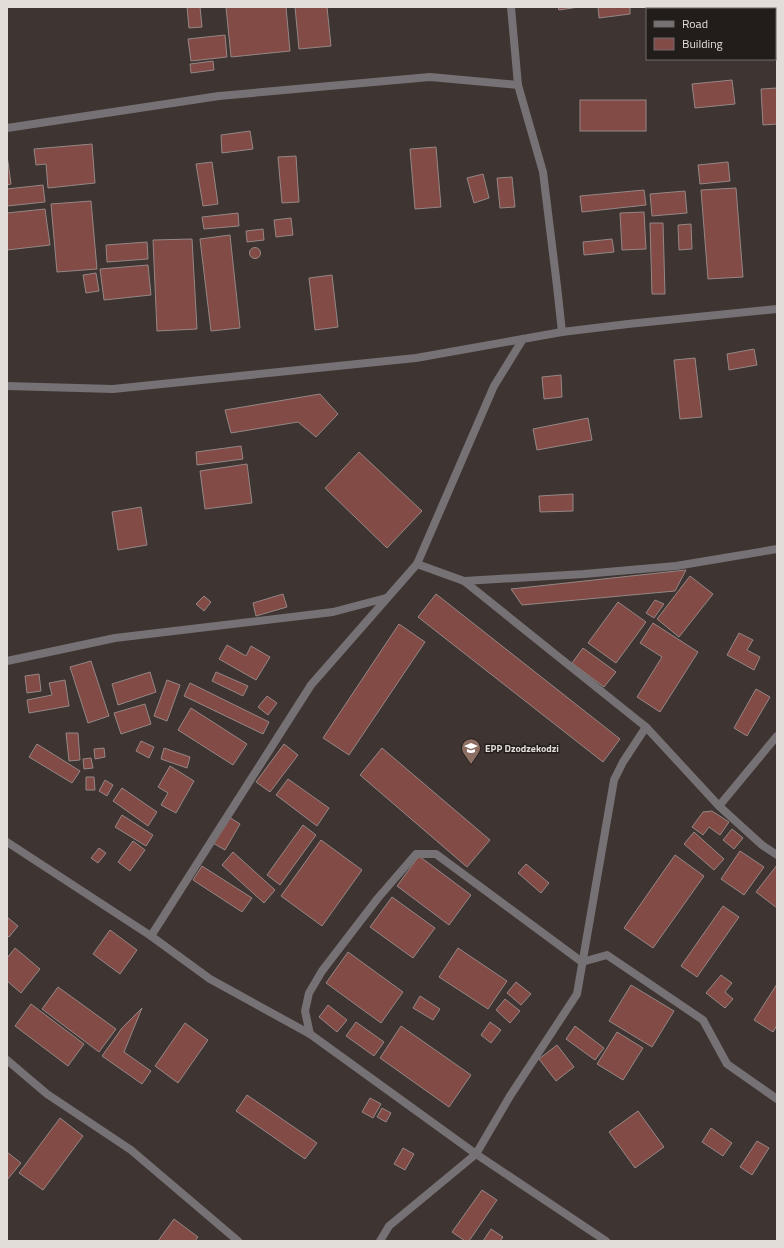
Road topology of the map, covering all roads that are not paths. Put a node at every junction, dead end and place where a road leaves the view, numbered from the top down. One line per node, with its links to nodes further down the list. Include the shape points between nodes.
1 (511, 7): 2 (street)
2 (518, 85): 3 (street, via 430,77 219,96); 5 (street, via 543,172)
3 (7, 128)
4 (777, 309): 5 (street)
5 (562, 332): 6 (street)
6 (523, 339): 7 (street, via 416,358 121,388); 9 (street, via 494,386)
7 (7, 386)
8 (777, 550): 10 (street, via 676,566)
9 (417, 564): 10 (street); 11 (street)
10 (464, 581): 13 (street)
11 (386, 598): 12 (street, via 333,612 114,638); 18 (street, via 311,686)
12 (7, 661)
13 (646, 727): 15 (street); 19 (street, via 614,780)
14 (777, 736): 15 (street)
15 (719, 806): 17 (street, via 762,845)
16 (7, 842): 18 (street)
17 (777, 855)
18 (151, 936): 20 (street, via 210,979)
19 (582, 962): 20 (street, via 436,854 416,854 378,898 322,971 309,993 305,1011); 22 (street, via 607,955 703,1020 727,1064); 23 (street, via 577,994 510,1096)
20 (310, 1034): 23 (street)
21 (7, 1060): 24 (street, via 47,1094 131,1150)
22 (777, 1099)
23 (476, 1154): 25 (street, via 389,1226); 26 (street)
24 (238, 1241)
25 (380, 1241)
26 (606, 1241)

